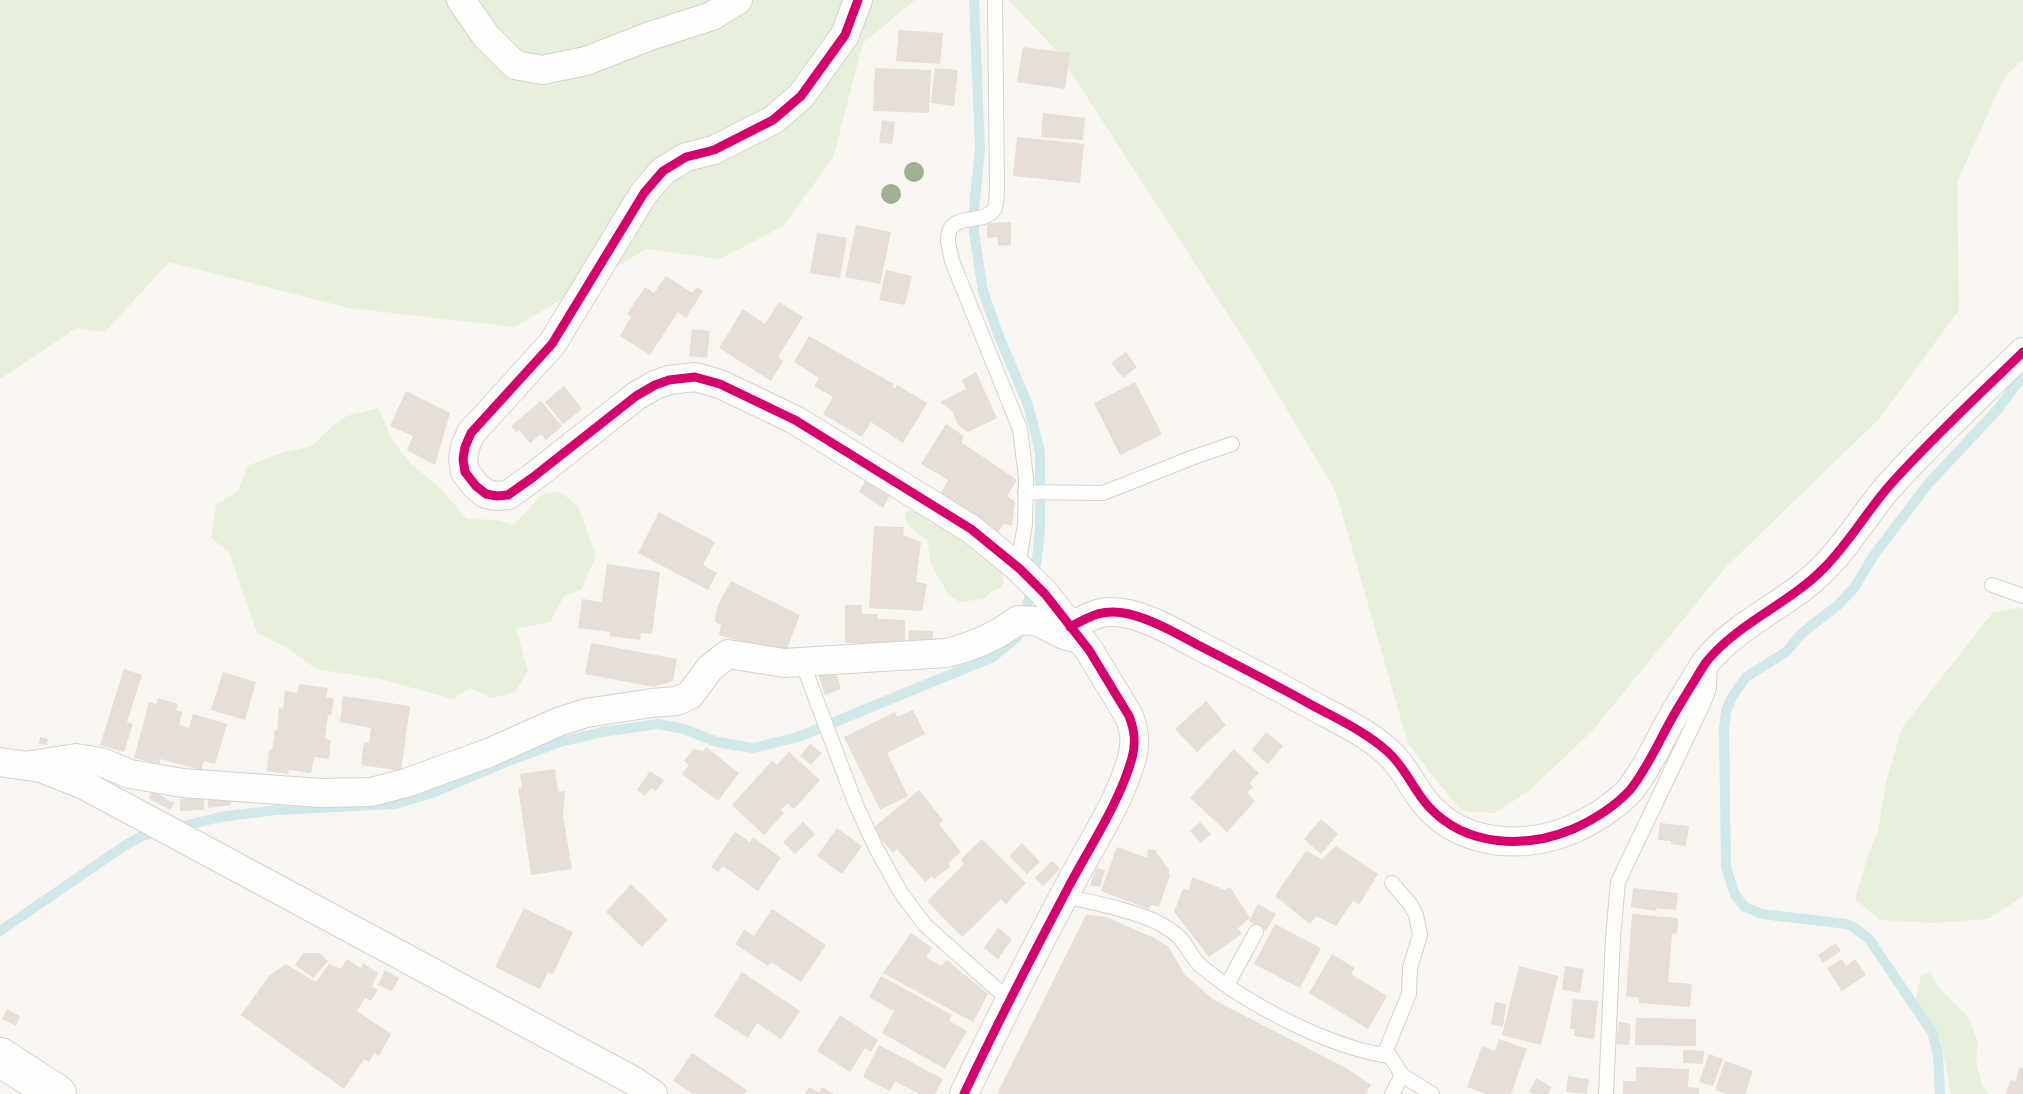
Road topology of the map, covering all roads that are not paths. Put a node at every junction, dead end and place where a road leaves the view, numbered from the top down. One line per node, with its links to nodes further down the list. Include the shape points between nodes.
1 (461, 0): 2 (street, via 514,65 542,70 586,61 712,16)
2 (738, 0)
3 (858, 0): 8 (street, via 845,35 801,96 773,120 663,171 644,193 552,344 471,433 463,459 465,472 486,494 508,495 655,384 695,377 794,419 971,528)
4 (995, 0): 7 (lane, via 995,209 986,216 960,221 950,229 948,238 952,261 1020,429)
5 (2023, 352): 12 (street, via 1887,488 1824,568 1793,596 1738,631)
6 (1232, 444): 7 (lane, via 1103,493)
7 (1027, 492): 8 (lane)
8 (1019, 568): 11 (street)
9 (1992, 585): 10 (lane)
10 (2023, 596)
11 (1075, 633): 12 (street, via 1097,613 1129,614 1160,625 1367,736 1404,769 1428,806 1450,826 1495,841 1552,837 1604,812 1621,798 1650,760); 13 (street, via 1064,635 1027,621 946,653); 16 (street, via 1129,716 1135,738 1114,803)
12 (1709, 659): 28 (lane, via 1709,688 1703,704 1618,882)
13 (802, 662): 14 (street, via 728,654 710,668 690,695 677,701 586,713 491,752 371,792 183,783 76,758); 19 (lane, via 866,827 901,893 925,925)
14 (13, 764): 24 (street, via 41,768 84,785)
15 (1392, 883): 20 (lane, via 1416,915 1420,935 1410,968 1409,994)
16 (1064, 896): 18 (lane, via 1158,923 1179,937 1199,965); 19 (street)
17 (1256, 932): 18 (lane)
18 (1227, 985): 20 (lane, via 1297,1026 1356,1050)
19 (1010, 1001): 25 (street)
20 (1384, 1055): 22 (lane, via 1394,1060)
21 (0, 1057): 23 (main road)
22 (1402, 1075): 26 (lane); 27 (lane)
23 (57, 1094)
24 (653, 1094)
25 (964, 1094)
26 (1392, 1094)
27 (1432, 1094)
28 (1606, 1094)

